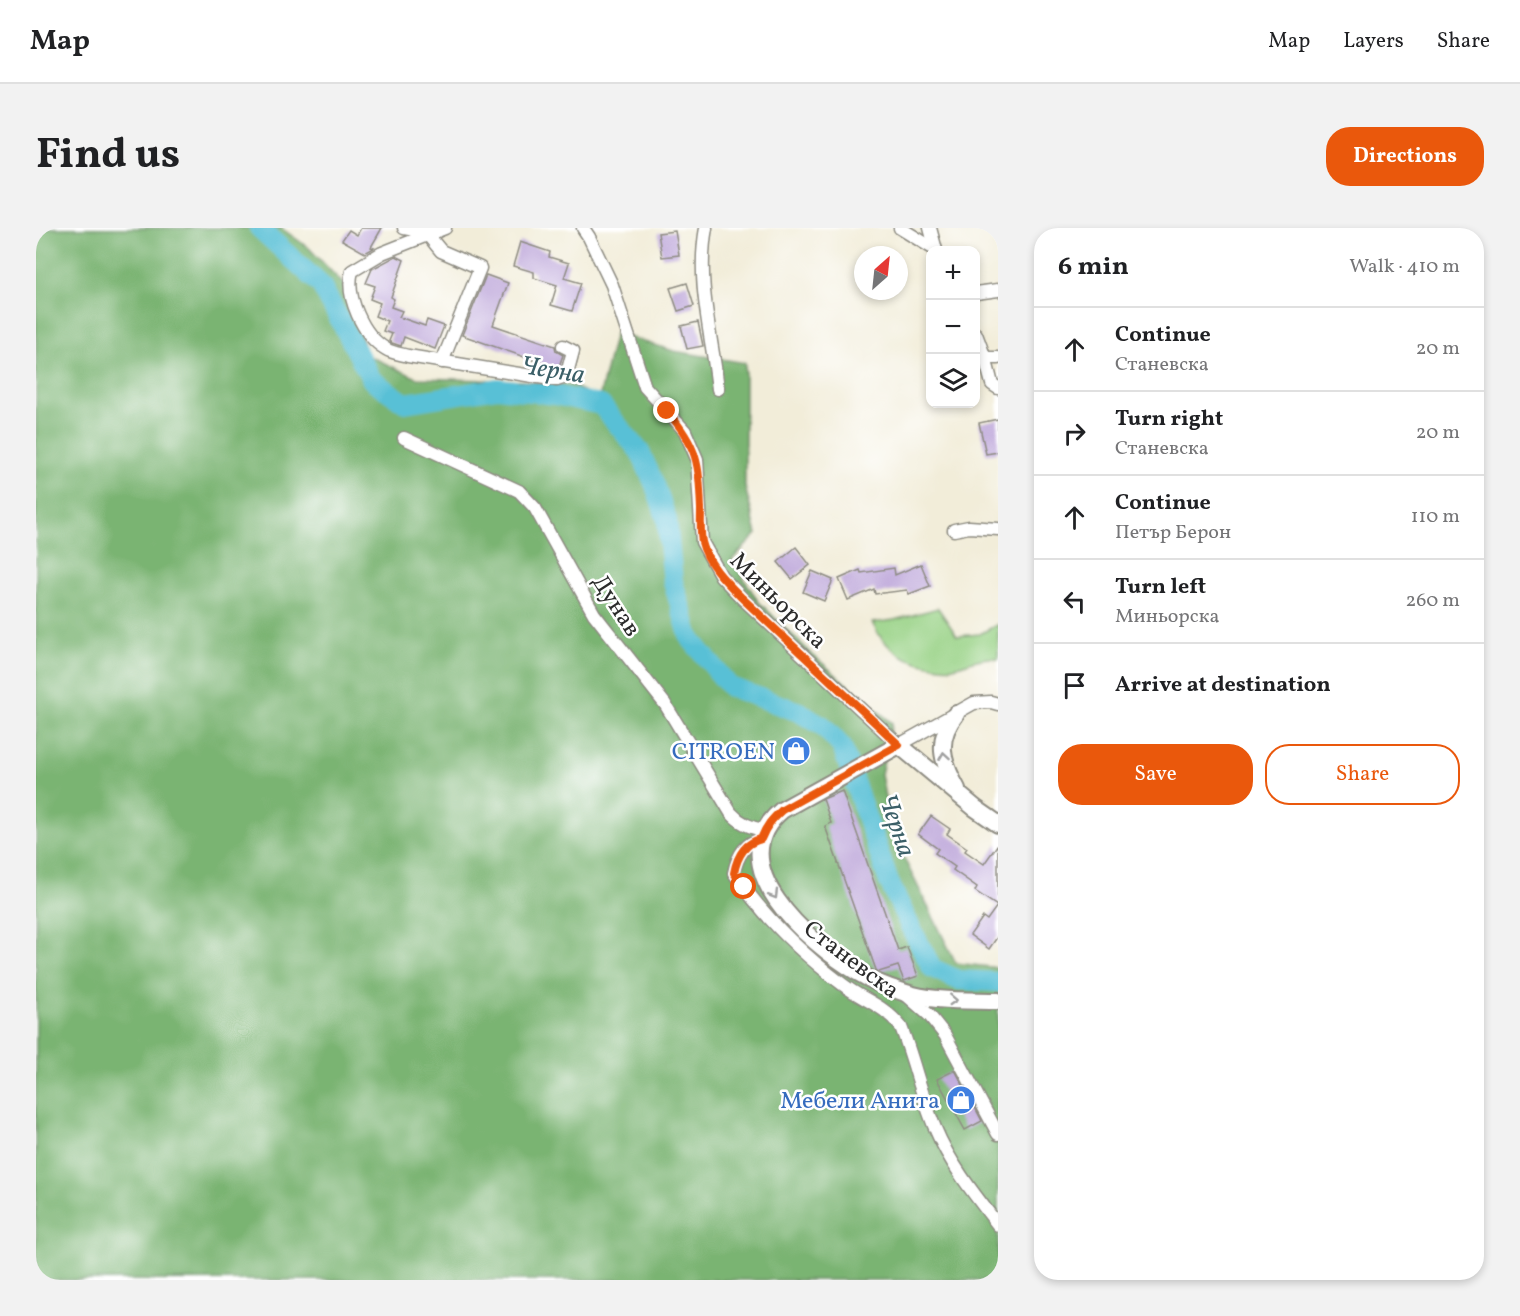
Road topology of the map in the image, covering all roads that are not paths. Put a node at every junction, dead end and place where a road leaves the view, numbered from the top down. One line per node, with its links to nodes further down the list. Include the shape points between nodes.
1 (404, 228): 6 (street)
2 (583, 228): 23 (street, Миньорска, via 612,285 645,387 685,431 697,459 702,542 709,558 742,598)
3 (706, 228): 17 (street, via 702,280)
4 (900, 228): 8 (street)
5 (930, 228): 9 (street)
6 (444, 229): 7 (street)
7 (428, 234): 15 (street, via 441,251 480,268); 15 (street, via 354,268 350,274 351,297 359,319 386,349)
8 (929, 246)
9 (935, 246)
10 (998, 290): 11 (street)
11 (980, 292)
12 (980, 342): 14 (street)
13 (563, 346): 15 (street, via 573,351 566,377 557,380)
14 (992, 360): 16 (street, via 992,384)
15 (442, 362)
16 (998, 388)
17 (718, 390)
18 (404, 438): 26 (street, Дунав, via 519,491 535,508 594,614 665,704 731,813)
19 (998, 529): 20 (street)
20 (954, 530)
21 (998, 704): 22 (street, via 980,702)
22 (956, 714): 23 (street); 24 (main road, one-way to 22, via 948,774 943,755 944,733)
23 (899, 745): 24 (main road); 26 (main road, via 782,810 768,822)
24 (962, 798): 25 (main road)
25 (998, 824)
26 (763, 834): 27 (main road, one-way to 27, via 760,864 765,880 796,923 824,950 858,973); 30 (street, Станевска, via 737,858 734,873 812,961 851,991 878,1005 901,1027 946,1152)
27 (903, 993): 28 (main road, one-way to 28); 29 (street, via 945,1035)
28 (998, 1001)
29 (998, 1134)
30 (998, 1225)

